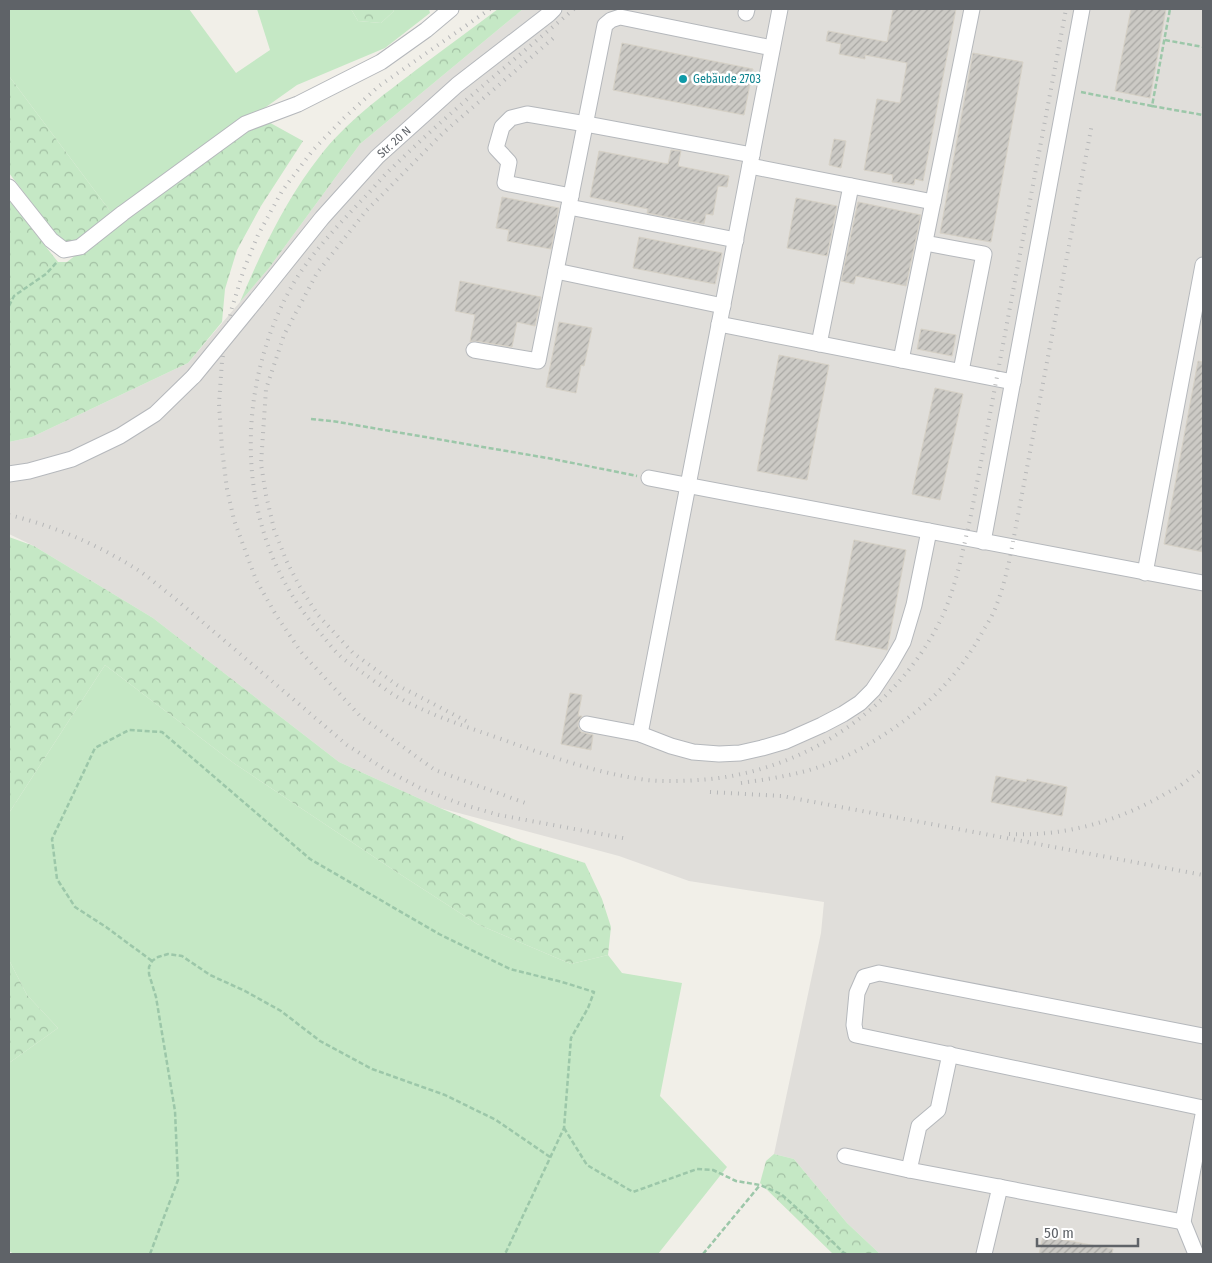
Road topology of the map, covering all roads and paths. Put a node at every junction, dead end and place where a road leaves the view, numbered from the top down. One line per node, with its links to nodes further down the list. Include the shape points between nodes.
1 (451, 9): 21 (lane, via 381,62 298,104 245,124 80,247)
2 (554, 9): 33 (lane, Str. 20 N, bridge, via 457,85 377,156 322,218 194,376 155,414 120,436 72,459)
3 (780, 9): 9 (lane)
4 (972, 9): 18 (lane)
5 (1082, 9): 10 (lane)
6 (1170, 9): 7 (path)
7 (1164, 40): 8 (path); 11 (path)
8 (1203, 47)
9 (772, 48): 13 (lane, via 620,17 612,20 605,25); 14 (lane)
10 (1067, 90): 11 (path); 31 (lane)
11 (1152, 106): 12 (path)
12 (1203, 116)
13 (586, 124): 14 (lane); 17 (lane); 17 (lane, via 527,114 511,118 502,127 496,148 509,162 506,183)
14 (751, 160): 15 (lane); 19 (lane)
15 (851, 186): 18 (lane); 27 (lane)
16 (9, 187): 21 (lane, via 51,240)
17 (570, 201): 19 (lane); 23 (lane)
18 (933, 202): 20 (lane)
19 (736, 240): 25 (lane)
20 (925, 243): 29 (lane); 30 (lane, via 984,254)
21 (64, 250): 24 (path, via 56,264 14,296)
22 (1203, 265): 38 (lane)
23 (556, 271): 25 (lane); 28 (lane, via 538,361)
24 (9, 306)
25 (723, 306): 26 (lane)
26 (719, 324): 27 (lane); 35 (lane)
27 (819, 344): 29 (lane)
28 (474, 350)
29 (902, 360): 30 (lane)
30 (961, 371): 31 (lane)
31 (1013, 382): 37 (lane)
32 (311, 419): 34 (path)
33 (9, 474)
34 (649, 478): 35 (lane)
35 (688, 486): 36 (lane); 41 (lane)
36 (929, 532): 37 (lane); 41 (lane, via 914,605 902,642 882,677 860,703 801,735 740,753 693,752)
37 (983, 542): 38 (lane)
38 (1145, 573): 39 (lane)
39 (1203, 583)
40 (587, 724): 41 (lane)
41 (640, 734)
42 (152, 961): 47 (path, via 75,907 57,878 52,839 95,748 129,730 162,732 310,859 439,934 510,969 594,992 571,1038); 49 (path, via 168,954 182,956 210,975 281,1011 320,1041 372,1070 445,1095 496,1120); 55 (path, via 149,974 156,997 175,1111 178,1180)
43 (1203, 1036): 44 (lane, via 879,973 864,977 857,993 856,1035)
44 (950, 1054): 45 (lane); 50 (lane, via 938,1110 920,1126)
45 (1203, 1108)
46 (1203, 1115): 51 (lane)
47 (564, 1128): 49 (path); 52 (path, via 587,1164 633,1192 697,1169 713,1170 736,1181)
48 (845, 1156): 50 (lane)
49 (550, 1157): 56 (path)
50 (909, 1170): 53 (lane)
51 (1198, 1175): 54 (lane)
52 (760, 1185): 57 (path); 58 (path, via 781,1194)
53 (1000, 1187): 54 (lane); 59 (lane)
54 (1184, 1222): 60 (lane)
55 (150, 1254)
56 (504, 1254)
57 (703, 1254)
58 (844, 1254)
59 (984, 1254)
60 (1196, 1254)

